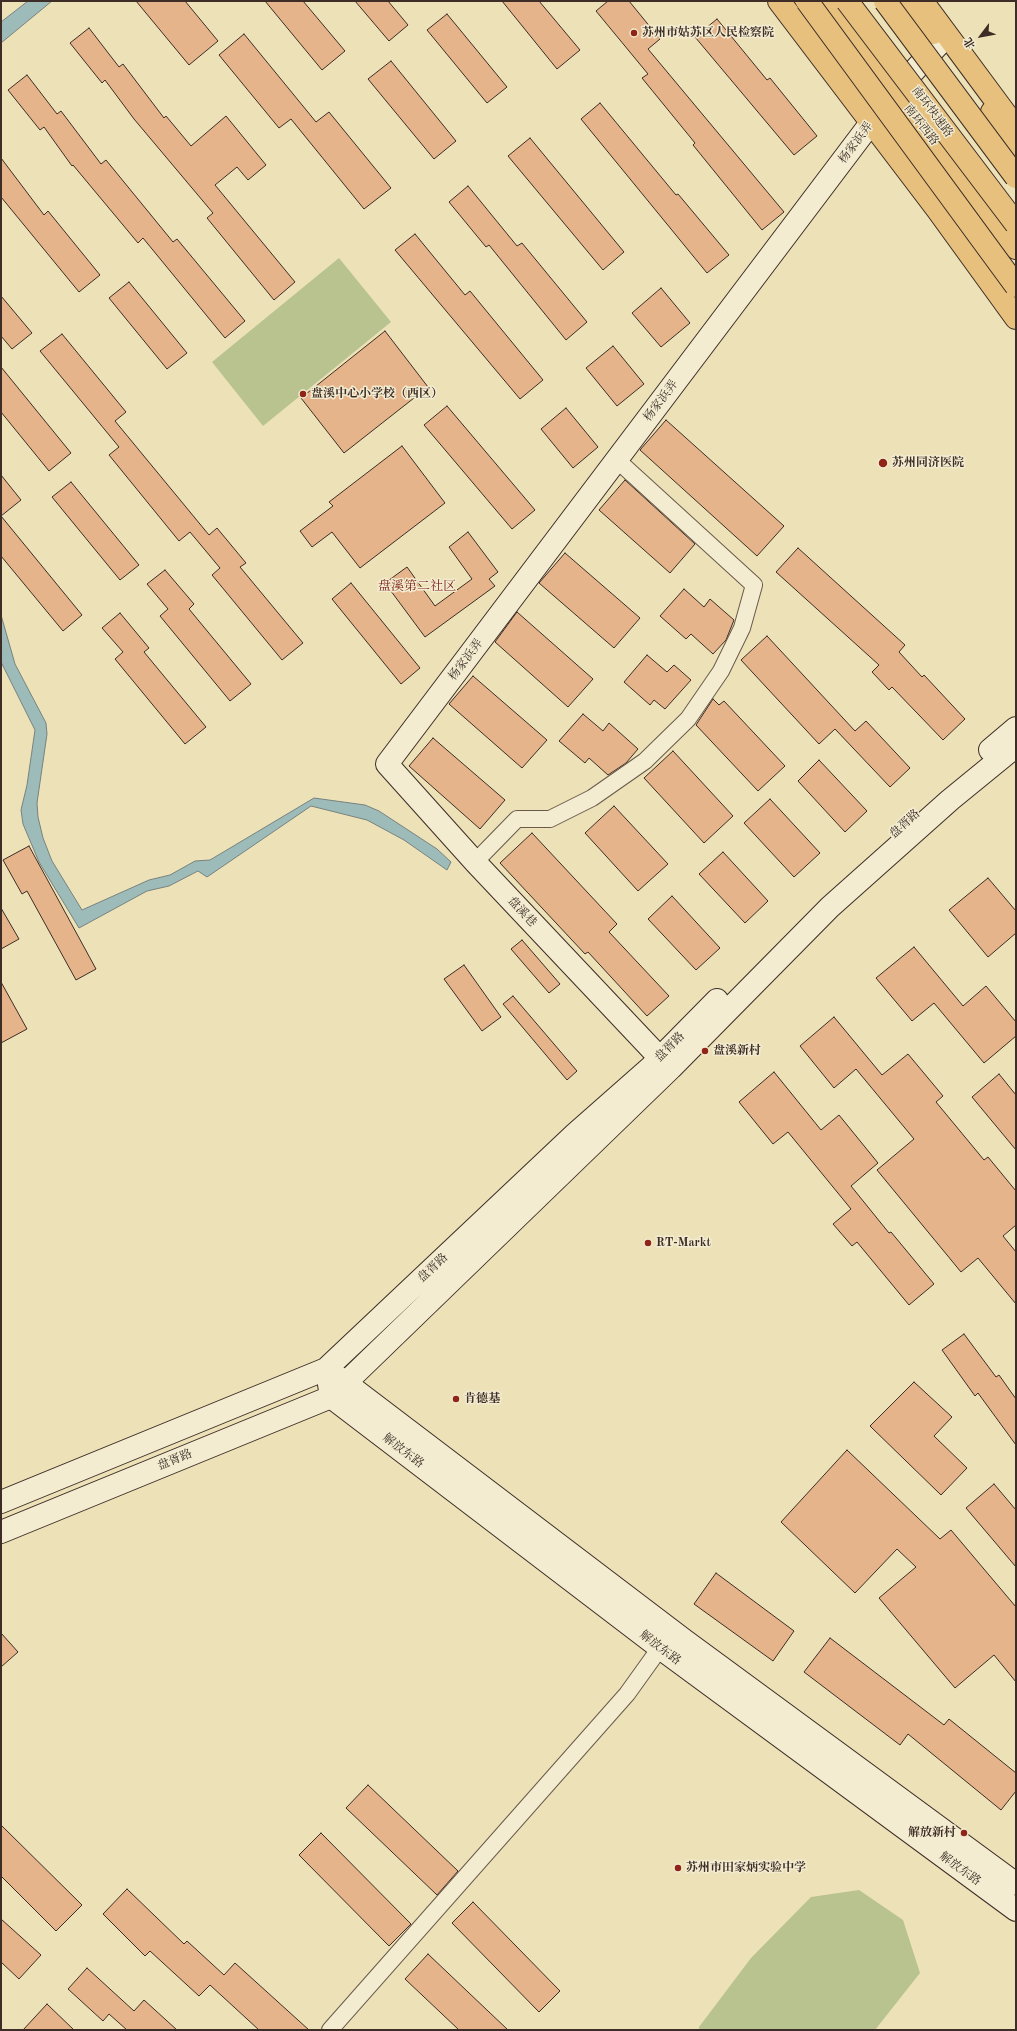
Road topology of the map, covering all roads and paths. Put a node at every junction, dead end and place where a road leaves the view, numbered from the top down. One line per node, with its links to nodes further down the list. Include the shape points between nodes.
1 (779, 1): 10 (main road)
2 (807, 1): 16 (main road, bridge)
3 (826, 1): 9 (main road, 南环西路)
4 (847, 1): 14 (main road, 南环快速路, bridge)
5 (885, 1): 13 (main road, bridge)
6 (908, 1): 8 (main road)
7 (922, 1): 11 (main road)
8 (940, 43): 9 (main road, 杨家浜弄); 12 (main road)
9 (895, 91): 10 (main road, 杨家浜弄); 15 (main road, 南环西路)
10 (871, 123): 17 (main road); 18 (main road, 杨家浜弄)
11 (1016, 128)
12 (1016, 145)
13 (1016, 176)
14 (1016, 224)
15 (1016, 248)
16 (1016, 286)
17 (1016, 318)
18 (617, 460): 21 (main road, 杨家浜弄); 22 (street, via 754,585 742,628 721,671 688,719 645,761 592,798 550,819 517,820)
19 (1016, 728): 23 (main road, 盘胥路, via 943,789 825,896)
20 (1016, 746): 25 (main road, 盘胥路, via 950,800 830,907 671,1068)
21 (387, 764): 22 (main road, 盘溪巷)
22 (475, 862): 23 (main road, 盘溪巷)
23 (659, 1057): 24 (main road, 盘胥路)
24 (326, 1369): 25 (main road); 26 (main road, 盘胥路)
25 (338, 1390): 27 (main road, 盘胥路); 28 (main road, 解放东路); 29 (main road, 解放东路)
26 (1, 1502)
27 (1, 1532)
28 (660, 1648): 30 (main road, 解放东路); 31 (street, via 627,1694)
29 (1016, 1884)
30 (1016, 1910)
31 (330, 2030)

